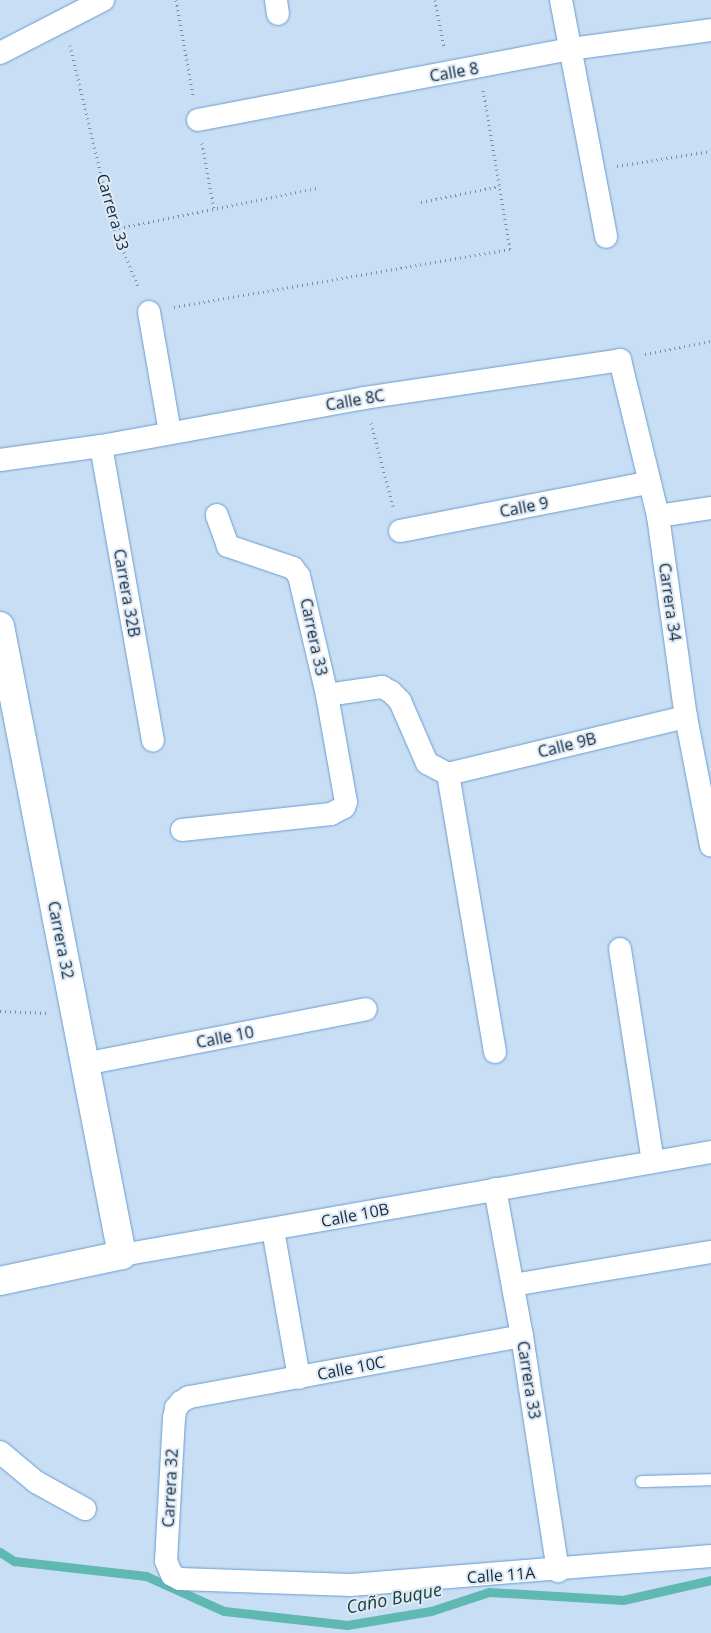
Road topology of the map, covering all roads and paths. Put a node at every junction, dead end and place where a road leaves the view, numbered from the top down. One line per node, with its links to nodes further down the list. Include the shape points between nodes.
1 (103, 0): 4 (street)
2 (435, 0): 9 (path)
3 (561, 0): 6 (street)
4 (64, 19): 7 (street); 16 (path, Carrera 33)
5 (711, 30): 6 (street, Calle 8)
6 (571, 50): 8 (street, Calle 8); 12 (street)
7 (0, 53)
8 (479, 67): 9 (street, Calle 8); 13 (path)
9 (449, 72): 10 (street, Calle 8)
10 (198, 120)
11 (711, 151): 12 (path)
12 (595, 170): 17 (street)
13 (499, 186): 15 (path); 18 (path, via 510,249)
14 (318, 188): 16 (path)
15 (421, 202)
16 (114, 229): 18 (path, Carrera 33)
17 (606, 237)
18 (149, 312): 22 (street)
19 (711, 341): 20 (path)
20 (620, 360): 21 (street, Calle 8C); 25 (street, Carrera 34)
21 (364, 398): 22 (street, Calle 8C); 29 (path)
22 (170, 432): 23 (street, Calle 8C)
23 (101, 446): 24 (street, Calle 8C); 33 (street, Carrera 32B)
24 (0, 460)
25 (648, 483): 28 (street, Carrera 34); 29 (street, Calle 9)
26 (711, 508): 28 (street)
27 (217, 515): 31 (street, Carrera 33, via 228,546 293,568 299,576)
28 (658, 516): 32 (street, Carrera 34)
29 (400, 531)
30 (0, 626): 40 (street, Carrera 32)
31 (327, 695): 34 (street, via 382,688 391,692 400,701 427,764); 35 (street, Carrera 33, via 346,802 344,808 331,814)
32 (686, 717): 34 (street, Calle 9B); 36 (street, Carrera 34)
33 (153, 740)
34 (448, 774): 41 (street)
35 (182, 830)
36 (711, 846)
37 (620, 949): 44 (street)
38 (366, 1009): 42 (street, Calle 10)
39 (0, 1011): 40 (path)
40 (76, 1014): 42 (street, Carrera 32)
41 (495, 1052)
42 (84, 1064): 48 (street, Carrera 32)
43 (711, 1152): 44 (street, Calle 10B)
44 (653, 1161): 45 (street, Calle 10B)
45 (495, 1189): 46 (street, Calle 10B); 50 (street, Carrera 33)
46 (273, 1230): 48 (street, Calle 10B); 52 (street)
47 (711, 1252): 50 (street)
48 (122, 1255): 49 (street, Calle 10B)
49 (0, 1281)
50 (513, 1285): 51 (street, Carrera 33)
51 (522, 1336): 52 (street, Calle 10C); 59 (street, Carrera 33)
52 (299, 1378): 53 (street, Calle 10C, via 189,1397)
53 (181, 1402): 60 (street, Carrera 32, via 174,1418 166,1561)
54 (0, 1452): 57 (street, via 36,1482)
55 (711, 1479): 56 (lane)
56 (640, 1481)
57 (85, 1510)
58 (711, 1556): 59 (street, Calle 11A)
59 (558, 1571): 60 (street, Calle 11A, via 351,1586 180,1579)
60 (172, 1575)

